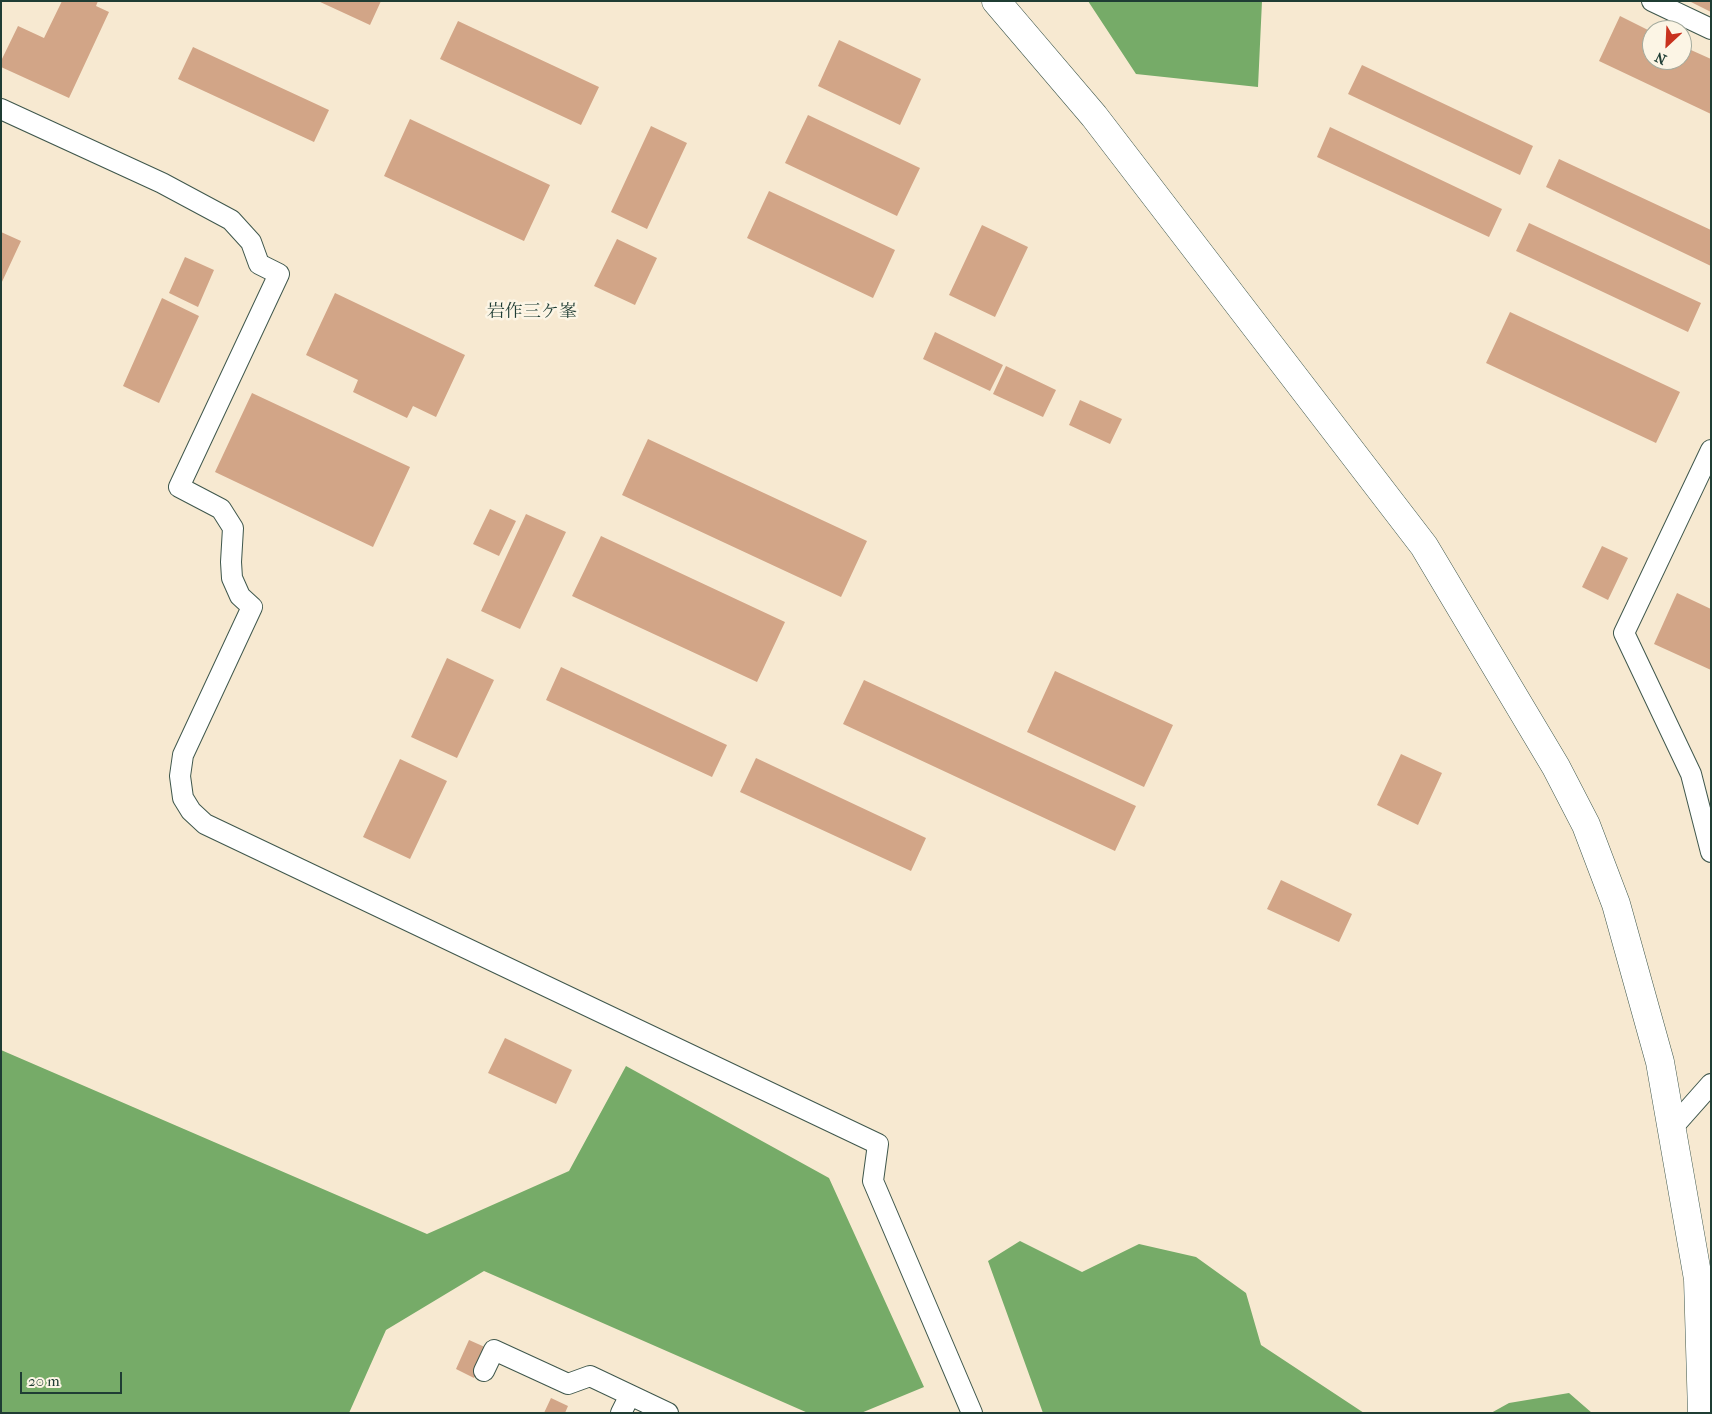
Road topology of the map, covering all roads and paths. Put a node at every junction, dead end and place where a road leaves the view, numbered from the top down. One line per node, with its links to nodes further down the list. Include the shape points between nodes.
1 (996, 1): 8 (street, via 1094,116 1424,546 1556,767 1586,826 1616,904 1642,990)
2 (1652, 1): 3 (lane)
3 (1711, 29)
4 (1, 109): 11 (lane, via 231,220 251,242 259,264 279,274 179,487 221,509 233,528 232,578 240,596 252,607 183,755 180,776 183,798 191,811 205,824 878,1144 873,1181)
5 (1711, 450): 6 (lane, via 1624,633 1692,774)
6 (1711, 852)
7 (1711, 1084): 8 (lane)
8 (1672, 1128): 14 (street, via 1698,1279)
9 (484, 1371): 10 (lane, via 494,1350 568,1384 590,1376)
10 (630, 1395): 12 (lane); 13 (lane)
11 (970, 1412)
12 (621, 1413)
13 (668, 1413)
14 (1702, 1413)

